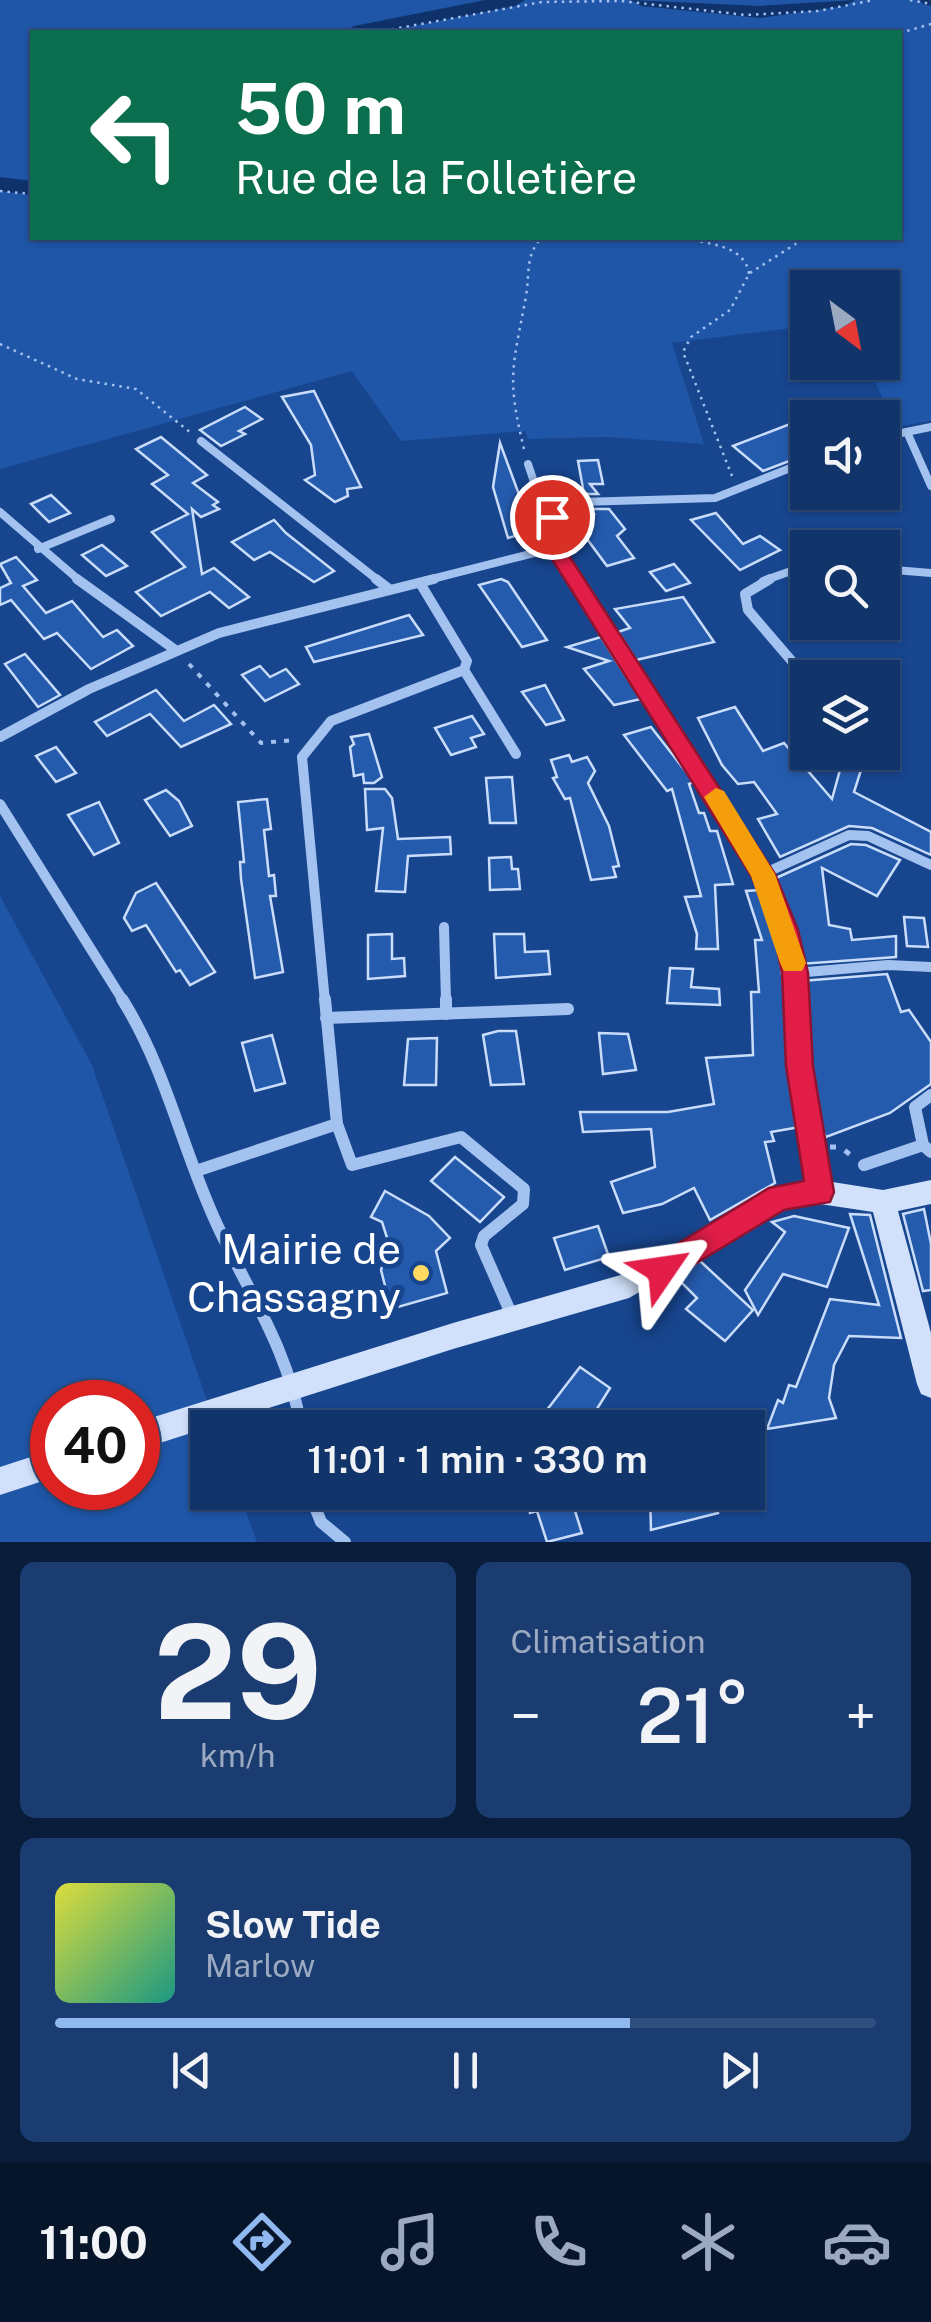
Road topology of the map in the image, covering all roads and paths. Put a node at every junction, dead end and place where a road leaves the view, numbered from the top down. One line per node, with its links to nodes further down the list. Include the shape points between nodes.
1 (874, 0): 5 (path, via 746,15 621,1 542,2)
2 (910, 0): 3 (path)
3 (931, 4)
4 (931, 24): 6 (path)
5 (387, 30)
6 (902, 32)
7 (0, 191): 8 (path)
8 (30, 194)
9 (540, 240): 18 (path, via 528,254 532,284 510,379)
10 (693, 240): 12 (path, via 737,252 748,261)
11 (802, 240): 12 (path)
12 (749, 274): 21 (path, via 728,312 686,340 682,352)
13 (0, 344): 17 (path, via 76,379 136,389)
14 (931, 427): 15 (street)
15 (907, 432): 16 (street); 20 (street)
16 (900, 433)
17 (201, 442): 31 (street)
18 (528, 464): 22 (street, via 539,497)
19 (790, 468): 21 (street)
20 (931, 486)
21 (738, 490): 22 (street, via 715,498)
22 (558, 508): 25 (street, via 549,527)
23 (0, 512): 26 (street)
24 (111, 519): 26 (street)
25 (554, 548): 30 (street); 40 (street)
26 (38, 549): 32 (street)
27 (900, 569): 29 (street)
28 (790, 571): 33 (street, via 757,582 745,594 748,610)
29 (931, 572)
30 (420, 582): 31 (street); 34 (street, via 467,661)
31 (389, 590): 32 (street)
32 (174, 649): 35 (street); 36 (path, via 261,743 289,738)
33 (791, 660)
34 (464, 670): 36 (street, via 358,708); 37 (street)
35 (0, 737)
36 (308, 744): 46 (street, via 302,757)
37 (516, 754)
38 (0, 804): 53 (street, via 140,1026)
39 (931, 865): 40 (street, via 868,836 849,835)
40 (763, 874): 43 (street)
41 (444, 927): 45 (street)
42 (931, 967): 43 (street)
43 (795, 973): 54 (street, via 800,1066)
44 (568, 1010): 45 (street)
45 (446, 1014): 46 (street)
46 (326, 1018): 48 (street)
47 (931, 1094): 51 (street, via 915,1107)
48 (337, 1124): 53 (street); 57 (street, via 352,1165 460,1137 524,1189 523,1204 484,1236 482,1246)
49 (840, 1146): 50 (path)
50 (826, 1147)
51 (927, 1148): 52 (street)
52 (864, 1165)
53 (199, 1170): 59 (street, via 219,1230 260,1302)
54 (820, 1192): 56 (street); 57 (street, via 779,1198 642,1280)
55 (931, 1192): 56 (street)
56 (883, 1202): 58 (street)
57 (514, 1318): 59 (street)
58 (931, 1384)
59 (295, 1386): 60 (street); 61 (street)
60 (298, 1410)
61 (160, 1429)
62 (30, 1471): 63 (street)
63 (0, 1480)
64 (313, 1510): 65 (street, via 325,1530)
65 (344, 1542)

